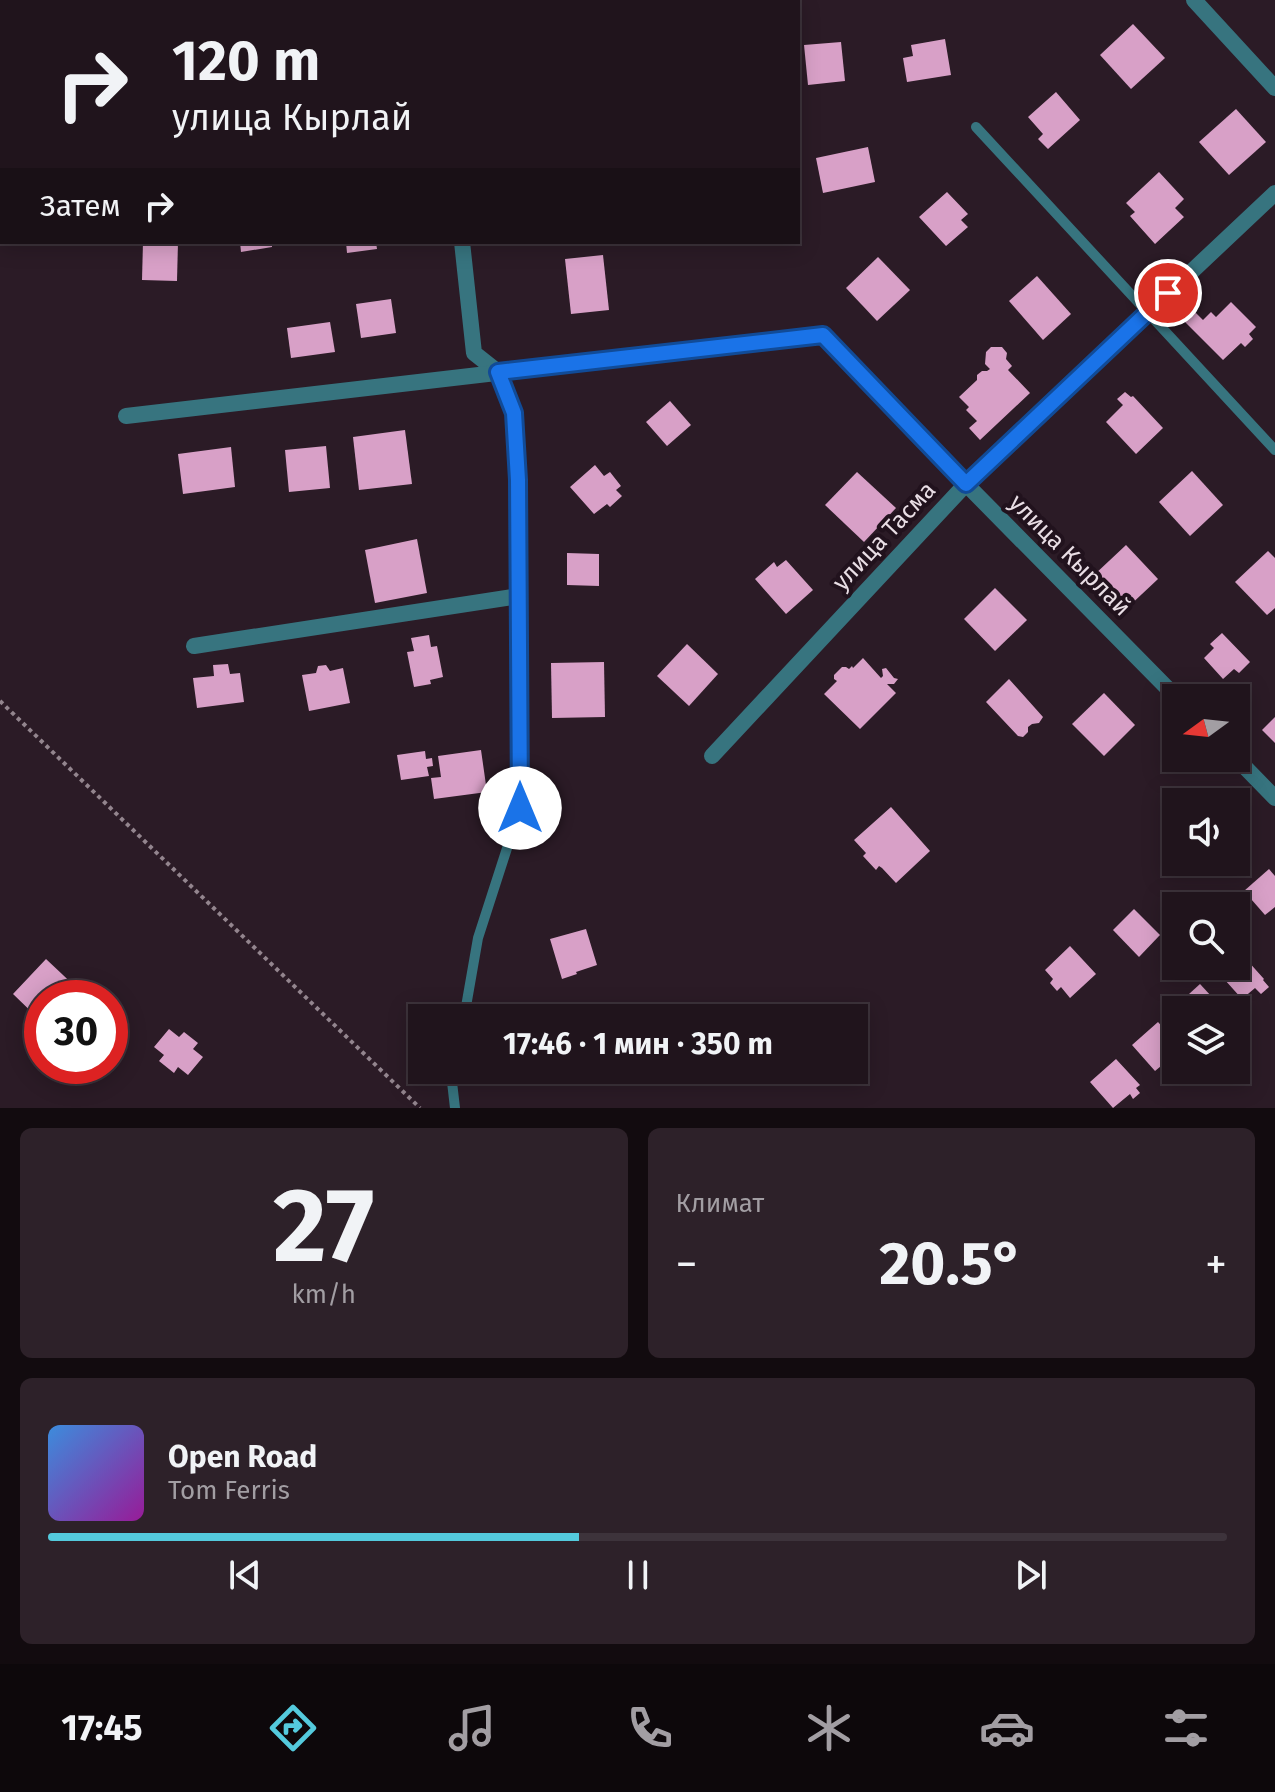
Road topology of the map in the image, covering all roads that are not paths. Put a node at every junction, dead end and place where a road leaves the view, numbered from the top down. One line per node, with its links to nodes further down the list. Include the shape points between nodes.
1 (1194, 0): 2 (street)
2 (1275, 88)
3 (976, 127): 6 (lane)
4 (1275, 193): 6 (street, улица Тасма)
5 (462, 244): 7 (street, via 474,353)
6 (1147, 313): 9 (lane); 10 (street, улица Тасма)
7 (498, 372): 8 (street); 10 (street, улица Кырлай, via 823,335); 11 (street, via 514,413)
8 (126, 416)
9 (1275, 450)
10 (966, 484): 13 (street, улица Кырлай); 14 (street, улица Тасма)
11 (519, 596): 12 (street); 17 (street)
12 (194, 646)
13 (1163, 684)
14 (712, 756)
15 (1250, 772): 16 (street)
16 (1275, 798)
17 (520, 808): 18 (lane, via 478,938)
18 (466, 1004)
19 (452, 1084): 20 (lane)
20 (455, 1108)

